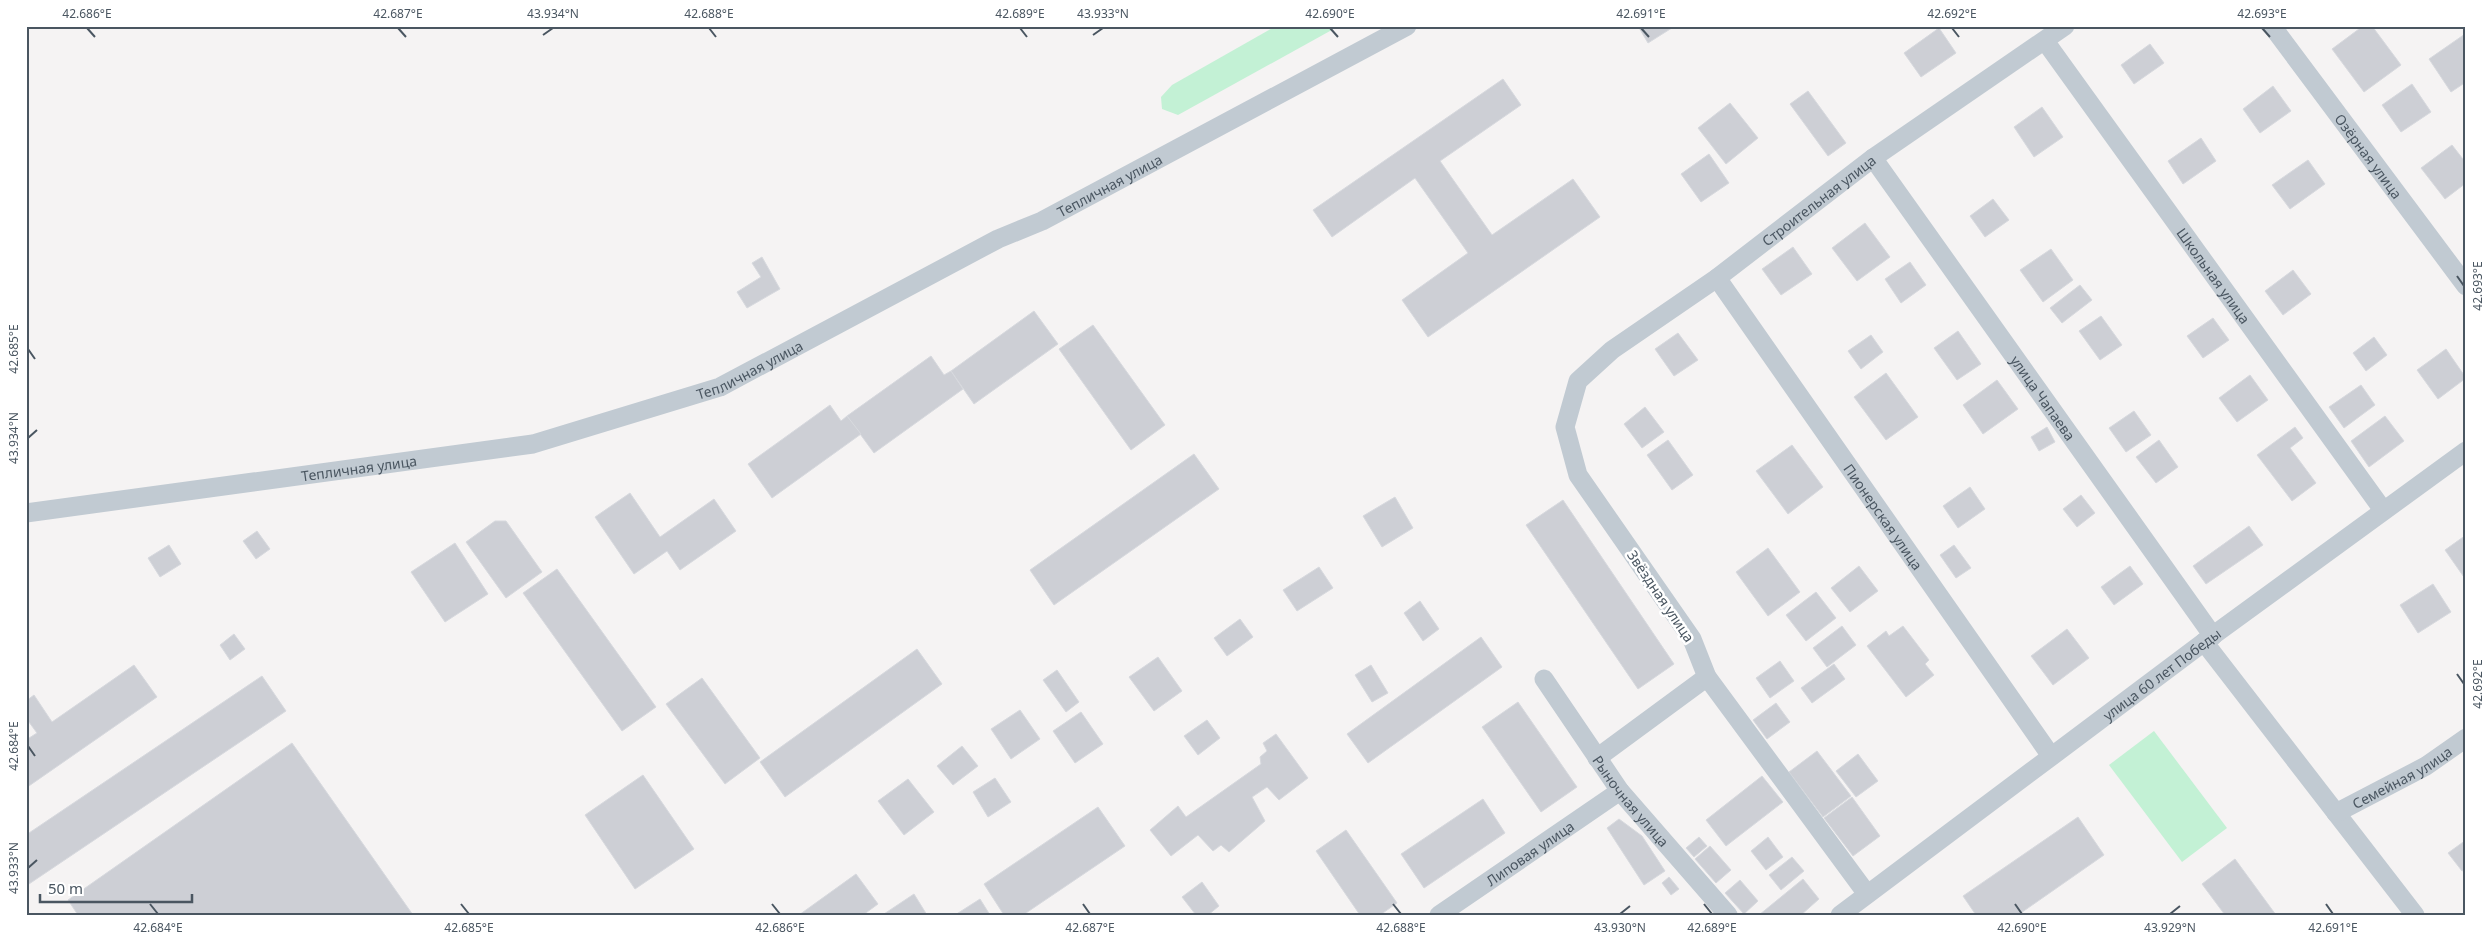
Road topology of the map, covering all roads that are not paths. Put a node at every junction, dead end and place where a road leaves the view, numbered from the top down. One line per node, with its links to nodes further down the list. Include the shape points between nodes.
1 (1407, 26): 11 (street, Тепличная улица, via 720,388 533,444)
2 (2065, 26): 4 (street, Строительная улица)
3 (2272, 26): 7 (street, Озёрная улица)
4 (2045, 41): 5 (street, Строительная улица); 10 (street, Школьная улица)
5 (1872, 158): 6 (street, Строительная улица); 12 (street, улица Чапаева)
6 (1717, 278): 8 (street, Строительная улица, via 1612,350); 16 (street, Пионерская улица)
7 (2466, 286)
8 (1578, 381): 13 (street, Звёздная улица, via 1565,427 1578,475 1692,639)
9 (2466, 451): 10 (street, улица 60 лет Победы)
10 (2383, 510): 12 (street, улица 60 лет Победы)
11 (26, 513)
12 (2209, 639): 16 (street, улица 60 лет Победы); 19 (street, улица Чапаева)
13 (1707, 677): 17 (street); 20 (street, Звёздная улица)
14 (1544, 679): 17 (street, Рыночная улица)
15 (2466, 738): 19 (street, Семейная улица, via 2426,766)
16 (2051, 756): 20 (street, улица 60 лет Победы)
17 (1597, 758): 18 (street, Рыночная улица)
18 (1620, 791): 21 (street, Липовая улица); 22 (street, Рыночная улица)
19 (2336, 813): 24 (street, улица Чапаева)
20 (1862, 903): 23 (street, улица 60 лет Победы)
21 (1439, 915)
22 (1728, 915)
23 (1840, 915)
24 (2414, 915)

